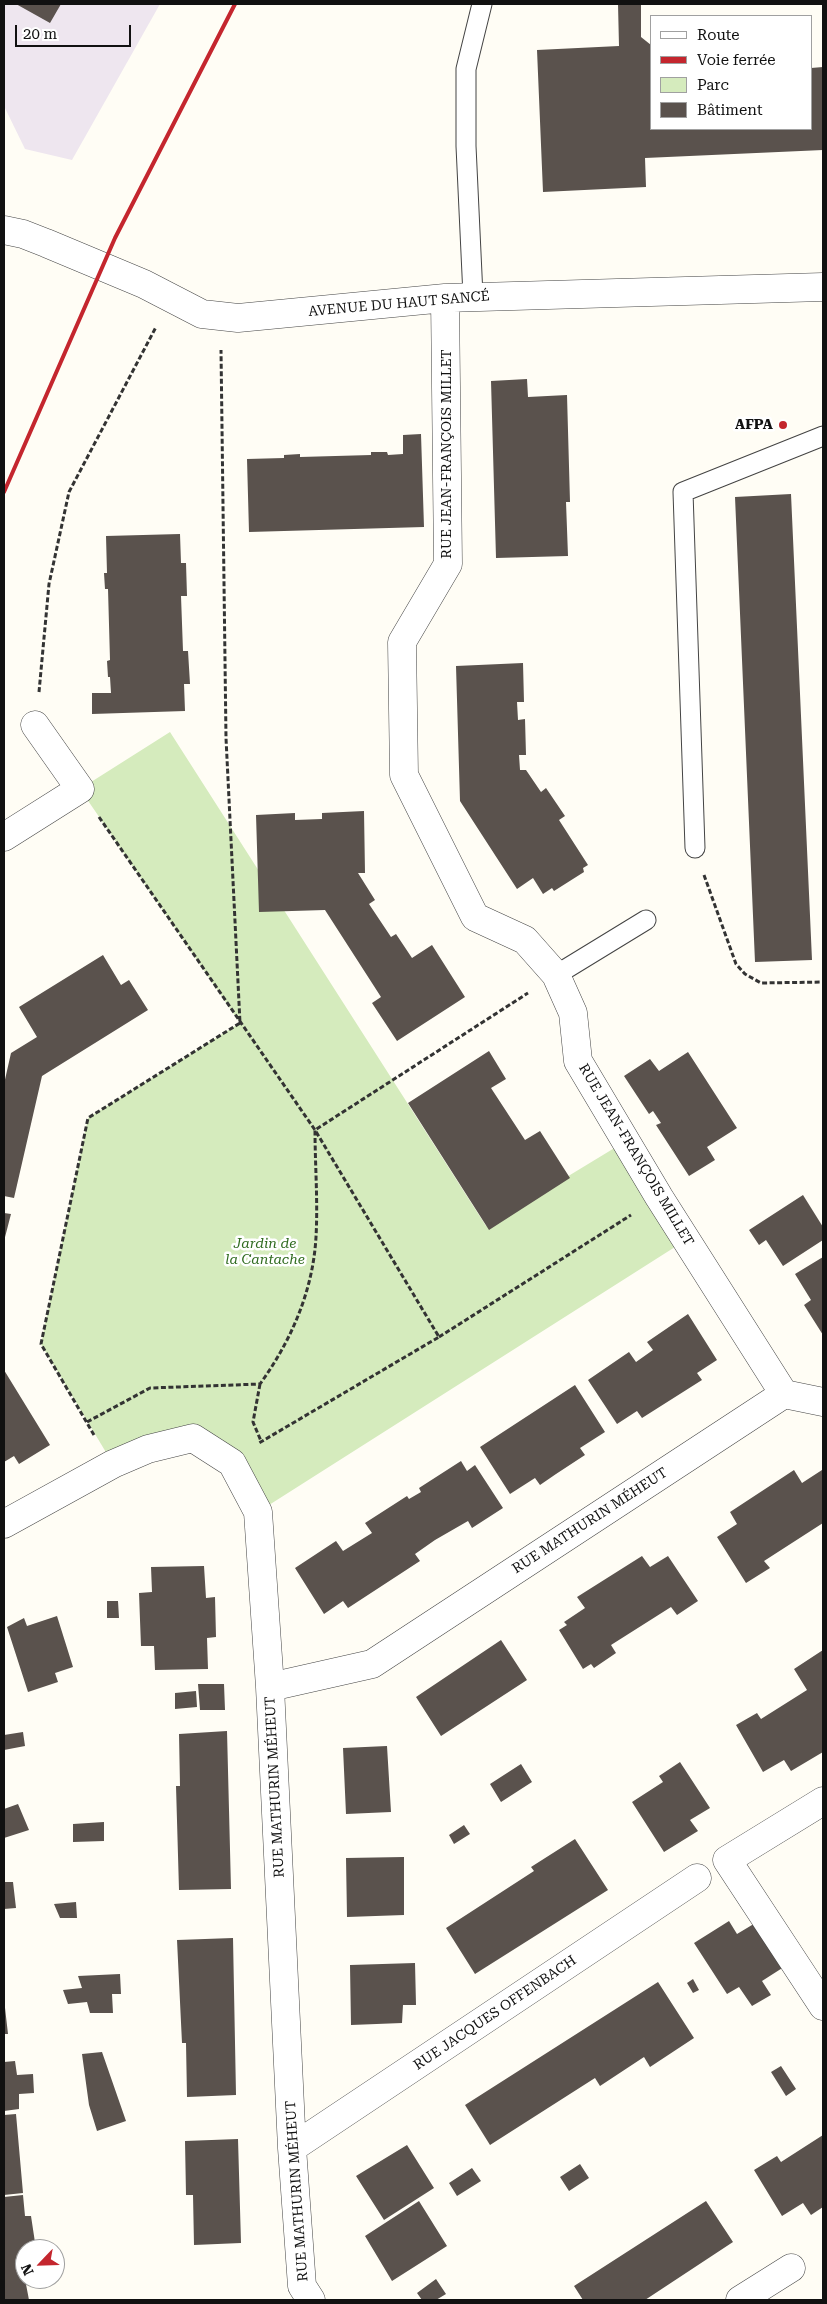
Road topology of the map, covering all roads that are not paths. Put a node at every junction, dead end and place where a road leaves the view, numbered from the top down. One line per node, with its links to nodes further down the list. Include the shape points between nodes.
1 (482, 4): 4 (lane, via 466,68)
2 (13, 232): 5 (street, AVENUE DU HAUT SANCÉ, via 144,284 202,314 238,318)
3 (823, 287): 4 (street, AVENUE DU HAUT SANCÉ)
4 (473, 296): 5 (street, AVENUE DU HAUT SANCÉ)
5 (445, 298): 11 (street, RUE JEAN-FRANÇOIS MILLET, via 448,564 402,642 404,775 475,917 524,940)
6 (823, 436): 9 (lane, via 683,492)
7 (35, 725): 8 (street, via 80,789)
8 (4, 838)
9 (695, 848)
10 (646, 920): 11 (lane)
11 (556, 975): 12 (street, RUE JEAN-FRANÇOIS MILLET, via 574,1013 578,1061 659,1197)
12 (784, 1394): 13 (street); 15 (street, RUE MATHURIN MÉHEUT, via 372,1664)
13 (823, 1402)
14 (4, 1524): 15 (street, via 113,1464 148,1449 193,1438 232,1463 258,1512)
15 (270, 1687): 19 (street, RUE MATHURIN MÉHEUT)
16 (823, 1801): 18 (street, via 727,1860)
17 (697, 1878): 19 (street, RUE JACQUES OFFENBACH)
18 (823, 2006)
19 (292, 2148): 21 (street, RUE MATHURIN MÉHEUT, via 302,2286)
20 (791, 2268): 22 (street)
21 (311, 2300)
22 (740, 2300)

